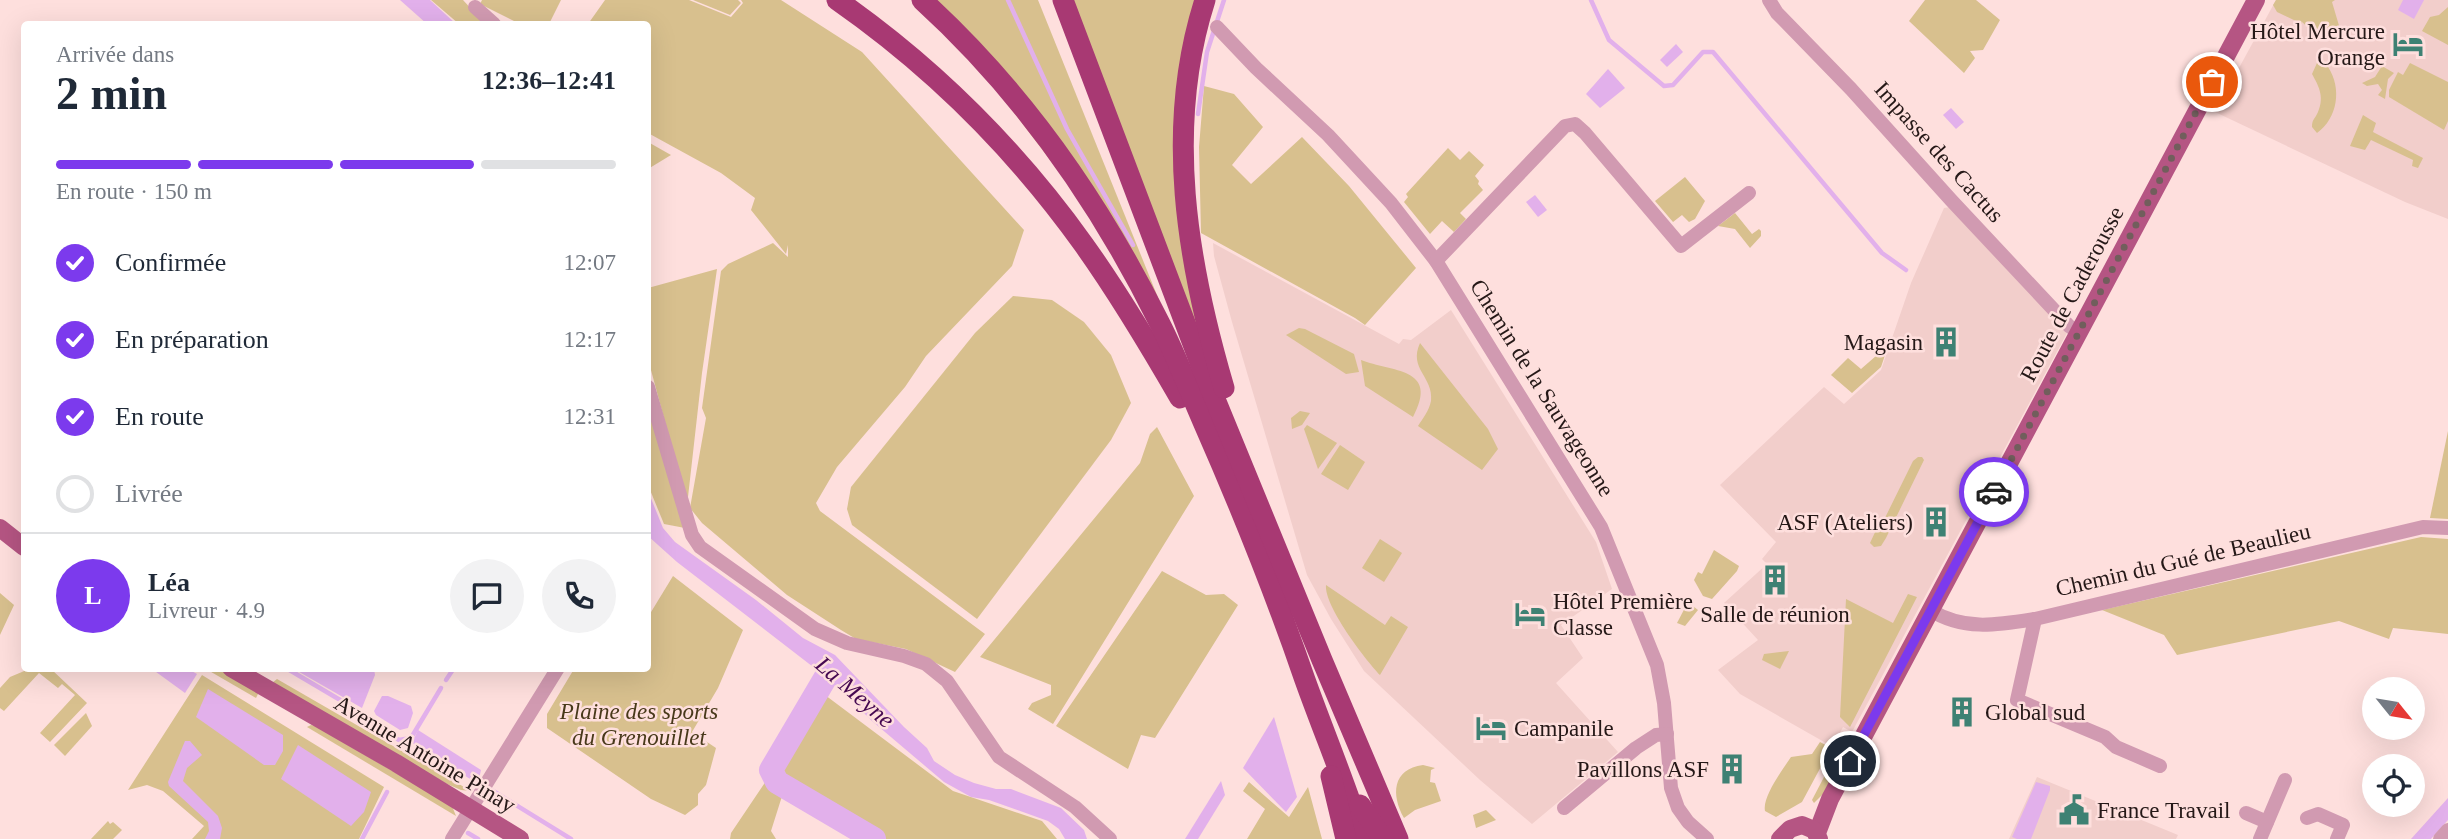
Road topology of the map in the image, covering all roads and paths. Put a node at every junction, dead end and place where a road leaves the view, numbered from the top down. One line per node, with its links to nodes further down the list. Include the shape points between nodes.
1 (837, 0): 15 (highway, via 951,92 1039,187 1125,308)
2 (922, 0): 15 (highway, via 1009,89 1083,189 1160,324)
3 (1053, 0): 16 (highway)
4 (1063, 0): 16 (highway)
5 (1205, 0): 16 (highway, via 1185,92 1186,215 1208,335)
6 (1769, 0): 13 (street, Impasse des Cactus)
7 (2256, 0): 13 (main road, Route de Caderousse)
8 (475, 7): 9 (street)
9 (491, 21)
10 (1217, 27): 12 (street, Chemin de la Sauvageonne, via 1328,135 1391,203)
11 (1749, 193): 12 (street, via 1681,246 1585,133 1575,124 1564,126)
12 (1436, 261): 25 (street, Chemin de la Sauvageonne, via 1601,527 1657,665)
13 (2079, 332): 20 (main road, Route de Caderousse)
14 (651, 397): 38 (street, via 692,534 700,547 815,629 847,643 926,664 947,681 999,757 1074,807)
15 (1228, 478): 16 (highway)
16 (1248, 499): 24 (highway); 44 (highway)
17 (0, 528): 19 (main road)
18 (2448, 528): 21 (street, Chemin du Gué de Beaulieu, via 2423,527)
19 (21, 545)
20 (1930, 610): 21 (street, Chemin du Gué de Beaulieu, via 1971,625); 35 (main road, Route de Caderousse)
21 (2035, 619): 26 (street, via 2017,700)
22 (238, 672): 29 (main road, Avenue Antoine Pinay)
23 (556, 672): 29 (street)
24 (1321, 726): 28 (highway); 39 (highway)
25 (1667, 734): 30 (street, via 1656,735 1636,748); 45 (street, Chemin de la Sauvageonne, via 1671,789 1678,808)
26 (2160, 766)
27 (2285, 780): 33 (street)
28 (1346, 782): 40 (highway); 41 (highway); 42 (highway); 43 (highway)
29 (471, 808): 36 (street); 37 (main road, Avenue Antoine Pinay)
30 (1564, 808)
31 (2246, 813): 33 (street)
32 (2307, 818): 48 (street, via 2318,814 2343,825)
33 (2267, 822): 47 (street)
34 (2448, 830): 49 (street)
35 (1813, 832): 46 (main road, via 1790,829)
36 (452, 839)
37 (520, 839)
38 (1110, 839)
39 (1346, 839)
40 (1356, 839)
41 (1363, 839)
42 (1374, 839)
43 (1383, 839)
44 (1398, 839)
45 (1707, 839)
46 (1780, 839)
47 (2260, 839)
48 (2337, 839)
49 (2440, 839)

